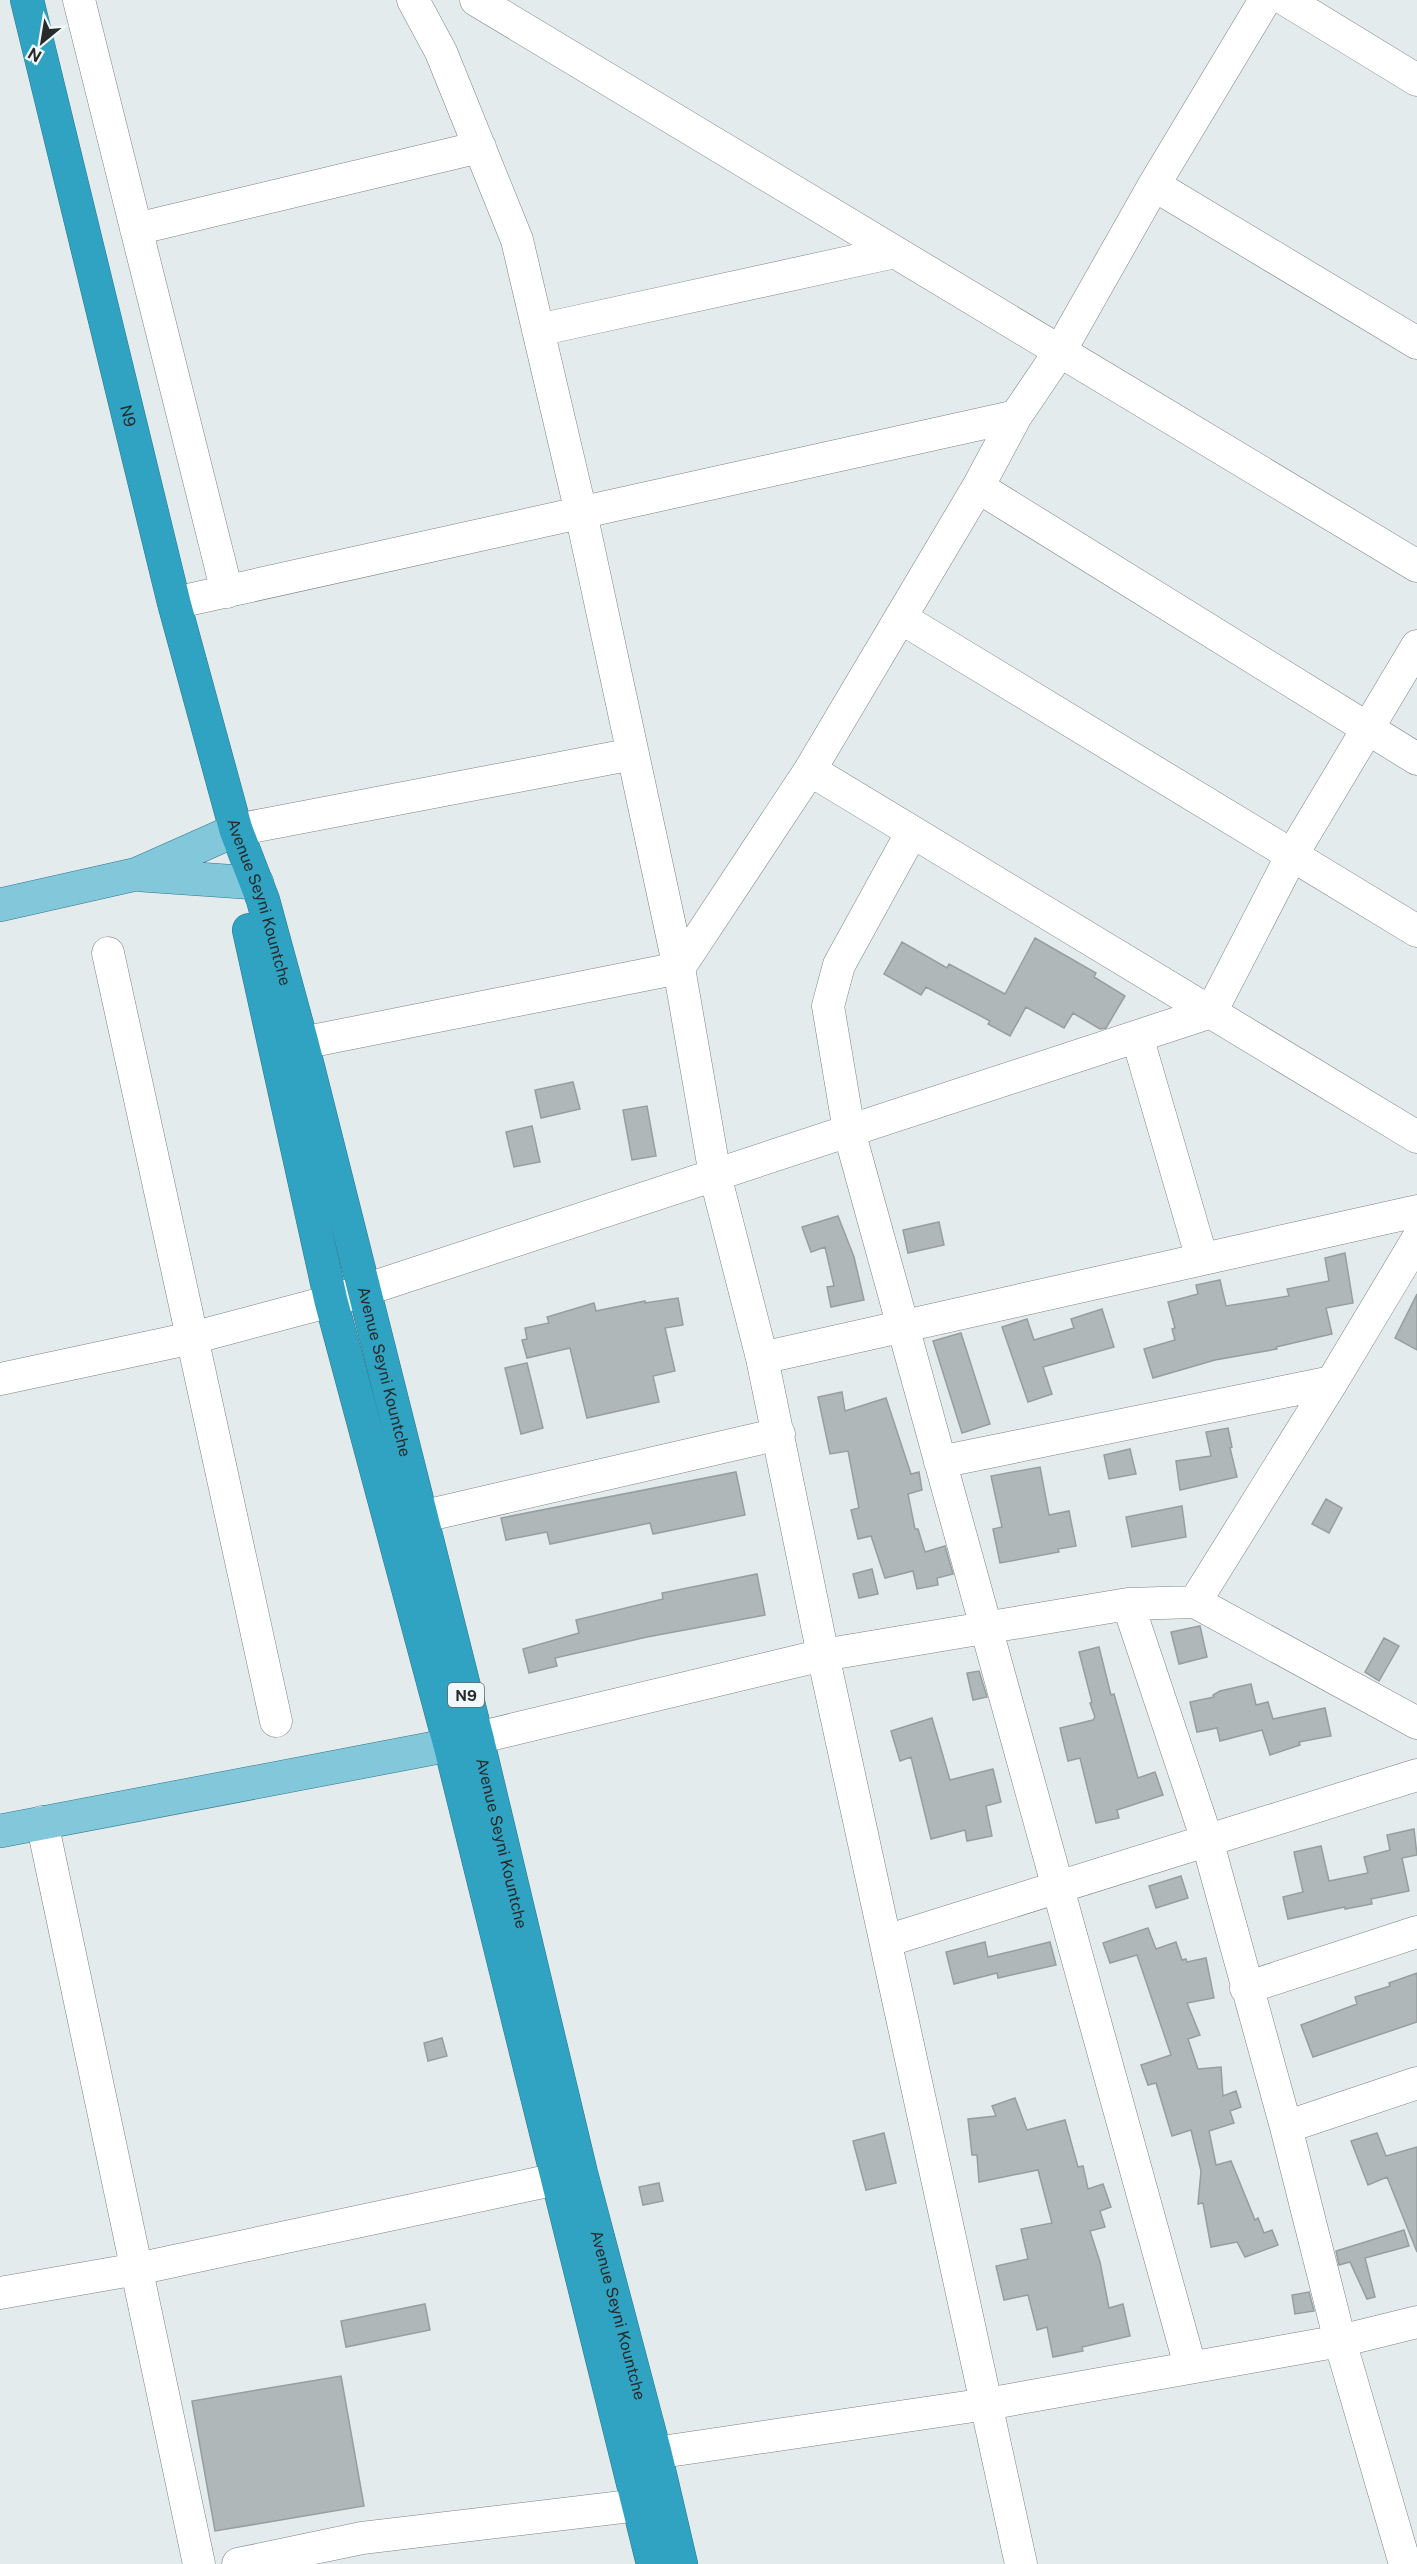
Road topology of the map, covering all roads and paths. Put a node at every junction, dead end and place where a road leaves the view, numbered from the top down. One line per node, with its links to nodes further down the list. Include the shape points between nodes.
1 (27, 0): 20 (highway, N9)
2 (79, 0): 10 (street)
3 (413, 0): 8 (street, via 441,52)
4 (476, 0): 11 (street)
5 (1265, 0): 9 (street)
6 (1286, 0): 7 (street)
7 (1417, 80)
8 (480, 147): 10 (street); 12 (street, via 517,240)
9 (1154, 185): 13 (street); 14 (street)
10 (136, 229): 19 (street)
11 (895, 252): 12 (street); 14 (street)
12 (538, 330): 17 (street)
13 (1417, 343)
14 (1060, 351): 15 (street); 18 (street)
15 (1016, 416): 16 (street); 17 (street)
16 (978, 487): 21 (street); 23 (street)
17 (581, 513): 19 (street); 24 (street)
18 (1417, 566)
19 (227, 592): 20 (street)
20 (174, 603): 27 (highway, N9)
21 (901, 618): 26 (street); 29 (street)
22 (1417, 646): 23 (street)
23 (1368, 729): 25 (street); 29 (street)
24 (633, 754): 27 (street); 35 (street)
25 (1417, 759)
26 (810, 770): 28 (street); 35 (street)
27 (236, 830): 30 (main road); 31 (highway, Avenue Seyni Kountche / N9)
28 (912, 831): 36 (street); 39 (street, via 839,965 828,1006)
29 (1292, 855): 33 (street); 36 (street)
30 (136, 874): 31 (main road); 32 (main road)
31 (248, 883): 38 (highway, Avenue Seyni Kountche / N9); 46 (highway, Avenue Seyni Kountche / N9)
32 (0, 905)
33 (1417, 931)
34 (108, 953): 48 (street)
35 (679, 968): 38 (street); 41 (street)
36 (1210, 1012): 37 (street); 40 (street)
37 (1137, 1036): 39 (street); 44 (street)
38 (303, 1043): 45 (highway, Avenue Seyni Kountche / N9)
39 (849, 1131): 41 (street); 47 (street)
40 (1417, 1137)
41 (716, 1175): 45 (street); 49 (street)
42 (1417, 1211): 44 (street)
43 (1417, 1240): 51 (street)
44 (1202, 1259): 47 (street)
45 (363, 1290): 46 (street); 54 (highway, Avenue Seyni Kountche / N9)
46 (331, 1301): 48 (street); 61 (highway, Avenue Seyni Kountche / N9)
47 (903, 1326): 49 (street); 53 (street)
48 (192, 1338): 50 (street); 59 (street)
49 (762, 1358): 52 (street)
50 (0, 1379)
51 (1332, 1382): 53 (street); 55 (street)
52 (779, 1434): 54 (street); 58 (street)
53 (940, 1462): 57 (street)
54 (420, 1517): 61 (highway, Avenue Seyni Kountche / N9)
55 (1195, 1602): 56 (street); 60 (street)
56 (1128, 1604): 57 (street); 65 (street)
57 (986, 1627): 58 (street); 66 (street)
58 (823, 1655): 61 (street); 68 (street)
59 (276, 1720)
60 (1417, 1723)
61 (463, 1741): 63 (main road); 72 (highway, Avenue Seyni Kountche / N9); 79 (highway, Avenue Seyni Kountche / N9, via 581,2172)
62 (1417, 1775): 65 (street)
63 (42, 1822): 64 (main road); 73 (street)
64 (0, 1831)
65 (1207, 1840): 66 (street); 69 (street)
66 (1058, 1887): 68 (street); 77 (street)
67 (1417, 1932): 69 (street)
68 (886, 1941): 78 (street)
69 (1246, 1988): 71 (street)
70 (1417, 2083): 71 (street)
71 (1286, 2127): 76 (street)
72 (557, 2179): 73 (street); 79 (highway, Avenue Seyni Kountche / N9)
73 (137, 2269): 74 (street); 82 (street)
74 (0, 2293)
75 (1417, 2322): 76 (street)
76 (1340, 2341): 77 (street); 87 (street)
77 (1190, 2366): 78 (street)
78 (987, 2404): 79 (street); 86 (street)
79 (641, 2456): 80 (highway, Avenue Seyni Kountche / N9); 85 (highway, Avenue Seyni Kountche / N9)
80 (639, 2505): 81 (street); 84 (highway, Avenue Seyni Kountche / N9)
81 (357, 2551): 83 (street)
82 (199, 2564)
83 (238, 2564)
84 (653, 2564)
85 (681, 2564)
86 (1021, 2564)
87 (1405, 2564)

